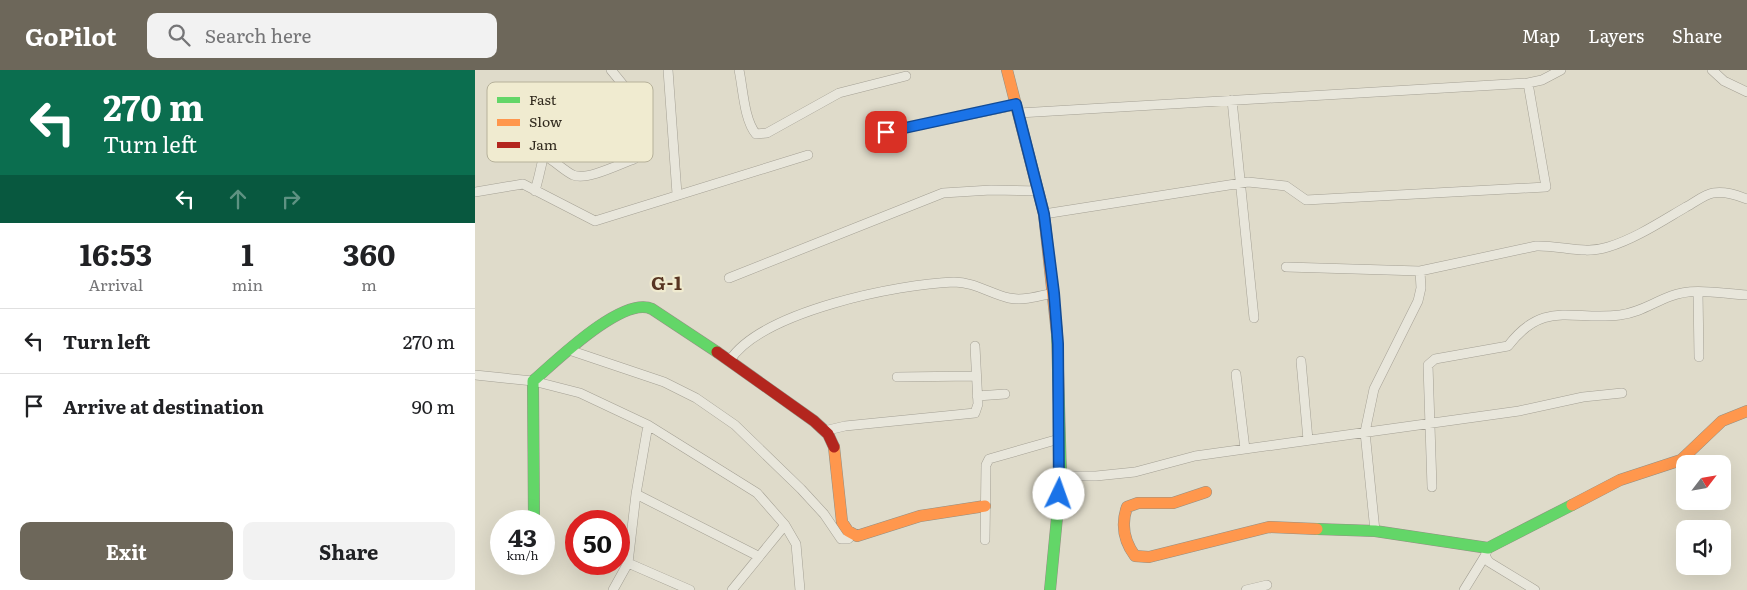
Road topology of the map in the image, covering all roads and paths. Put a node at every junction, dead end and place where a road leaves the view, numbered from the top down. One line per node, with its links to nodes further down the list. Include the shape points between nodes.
1 (611, 70): 10 (street)
2 (668, 70): 24 (street)
3 (739, 70): 8 (street, via 748,117 756,134 767,132 839,93)
4 (1007, 70): 14 (street)
5 (1540, 70): 9 (street)
6 (1561, 70): 9 (street)
7 (1712, 70): 12 (street, via 1723,81)
8 (906, 76)
9 (1542, 80): 11 (street)
10 (621, 82)
11 (1527, 82): 13 (street); 20 (street, via 1546,187 1305,200 1286,186)
12 (1747, 92)
13 (1232, 100): 14 (street); 20 (street)
14 (1017, 109): 15 (street); 22 (street)
15 (886, 132)
16 (808, 155): 24 (street)
17 (541, 162): 21 (street)
18 (554, 162): 19 (street, via 581,176)
19 (624, 162)
20 (1240, 183): 26 (street); 33 (street)
21 (535, 191): 23 (street, via 523,184); 24 (street, via 595,221)
22 (1038, 191): 26 (street); 29 (street, via 943,193)
23 (475, 192)
24 (677, 194)
25 (1747, 199): 28 (street, via 1728,193 1711,193 1610,247 1565,250 1536,246)
26 (1044, 214): 31 (street)
27 (1286, 267): 28 (street)
28 (1419, 271): 51 (street, via 1421,288 1417,301 1374,389)
29 (729, 278)
30 (1698, 292): 32 (street); 36 (street); 48 (street, via 1671,296 1643,310 1619,315 1556,314 1519,332 1508,346 1435,360 1428,365)
31 (1054, 293): 37 (street, via 1009,298 957,282 859,297 833,303 760,333 736,351); 52 (street)
32 (1747, 295)
33 (1254, 318)
34 (975, 346): 41 (street)
35 (569, 350): 37 (street, via 603,323 642,305); 43 (street); 63 (street, via 664,382 696,398 735,425 771,459 824,514 841,539)
36 (1699, 357)
37 (731, 360): 50 (street)
38 (1301, 361): 53 (street)
39 (1236, 374): 54 (street)
40 (475, 375): 43 (street)
41 (975, 376): 42 (street); 46 (street)
42 (897, 377)
43 (533, 381): 49 (street, via 579,393); 60 (street)
44 (1622, 393): 48 (street)
45 (1005, 394): 46 (street)
46 (977, 396): 50 (street, via 975,413)
47 (1747, 411): 66 (street, via 1722,421 1681,460 1620,480)
48 (1431, 423): 51 (street); 56 (street)
49 (648, 425): 58 (street); 61 (street, via 757,493)
50 (824, 431): 63 (street, via 831,438 839,461 840,518)
51 (1365, 432): 53 (street); 62 (street)
52 (1059, 439): 55 (street); 59 (street, via 989,460 986,465)
53 (1308, 440): 54 (street)
54 (1245, 449): 55 (street, via 1195,456 1135,472)
55 (1061, 476): 75 (street)
56 (1432, 487)
57 (1206, 492): 62 (street, via 1173,503 1138,503 1127,507 1123,515 1126,545 1135,556 1149,557 1269,527)
58 (636, 494): 65 (street); 67 (street)
59 (985, 506): 63 (street, via 921,516); 64 (street)
60 (534, 510)
61 (785, 525): 67 (street); 74 (street, via 796,544)
62 (1375, 532): 66 (street)
63 (852, 535)
64 (985, 540)
65 (630, 546)
66 (1486, 552): 77 (street); 78 (street, via 1489,562)
67 (758, 556): 73 (street)
68 (630, 564): 72 (street)
69 (621, 575): 71 (street)
70 (1267, 585): 76 (street)
71 (613, 590)
72 (690, 590)
73 (732, 590)
74 (800, 590)
75 (1052, 590)
76 (1246, 590)
77 (1464, 590)
78 (1535, 590)

